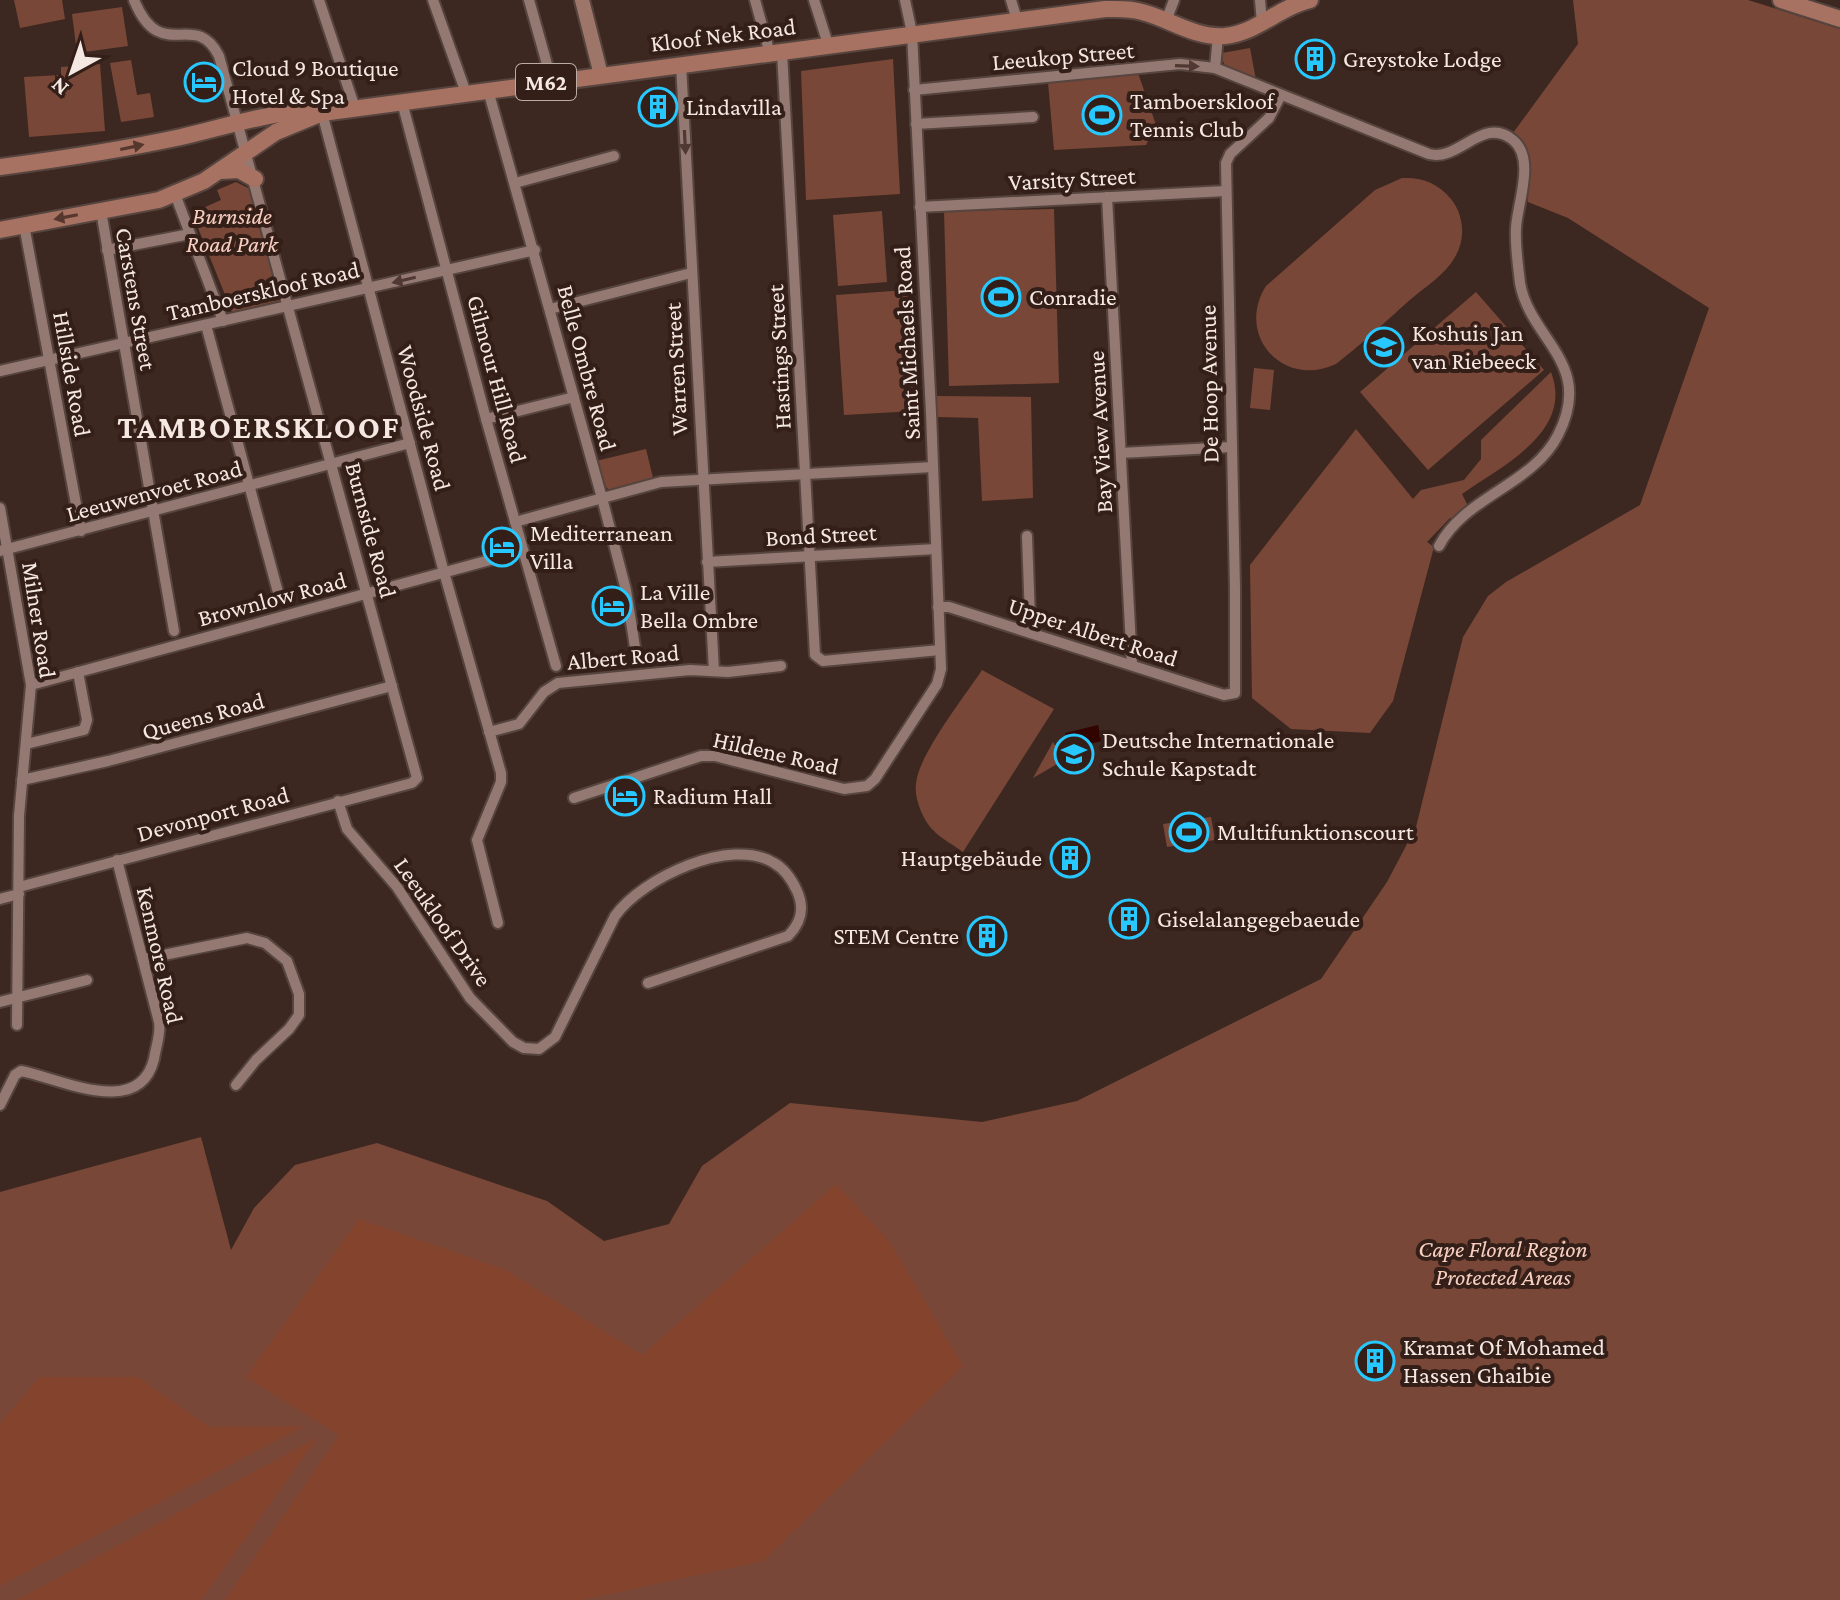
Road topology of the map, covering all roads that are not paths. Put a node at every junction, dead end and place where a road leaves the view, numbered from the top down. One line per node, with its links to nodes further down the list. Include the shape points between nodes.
1 (134, 0): 36 (street, via 147,23 160,33 196,34 210,42 221,60)
2 (319, 0): 33 (street)
3 (433, 0): 30 (street)
4 (529, 0): 27 (street)
5 (582, 0): 26 (street)
6 (755, 0): 23 (street, Hastings Street)
7 (814, 0): 22 (street)
8 (905, 0): 20 (street, Saint Michaels Road)
9 (1011, 0): 17 (street)
10 (1174, 0): 18 (street)
11 (1260, 0): 19 (street)
12 (1310, 0): 19 (main road, Kloof Nek Road / M62)
13 (1781, 0): 16 (main road)
14 (1104, 5): 15 (main road, Kloof Nek Road / M62); 17 (main road, Kloof Nek Road / M62)
15 (1143, 6): 18 (main road, Kloof Nek Road / M62)
16 (1840, 19)
17 (1017, 20): 20 (main road, Kloof Nek Road / M62)
18 (1166, 21): 21 (main road, Kloof Nek Road / M62)
19 (1262, 23): 21 (main road, Kloof Nek Road / M62, via 1246,32)
20 (912, 33): 22 (main road, Kloof Nek Road / M62); 29 (street, Saint Michaels Road)
21 (1218, 36): 25 (street)
22 (828, 44): 23 (main road, Kloof Nek Road / M62)
23 (776, 53): 24 (main road, Kloof Nek Road / M62); 72 (street, Hastings Street)
24 (681, 64): 26 (main road, Kloof Nek Road / M62); 56 (street, Warren Street, one-way to 56)
25 (1215, 68): 29 (street, Leeukop Street, one-way to 25, via 1180,64); 31 (street, Leeukop Street)
26 (601, 75): 27 (main road, Kloof Nek Road / M62)
27 (552, 82): 28 (main road, Kloof Nek Road / M62)
28 (488, 90): 30 (main road, Kloof Nek Road / M62); 44 (street, Belle Ombre Road)
29 (914, 90): 37 (street, Saint Michaels Road)
30 (466, 93): 32 (main road, Kloof Nek Road / M62)
31 (1281, 95): 45 (street, De Hoop Avenue, via 1269,118 1228,156); 81 (street, Leeukop Street, via 1435,156 1488,134 1507,135 1521,150 1516,234 1520,281 1563,366 1567,410 1559,433 1540,459 1454,523)
32 (402, 102): 33 (main road, Kloof Nek Road / M62); 55 (street, Gilmour Hill Road)
33 (355, 108): 34 (main road, Kloof Nek Road / M62)
34 (322, 113): 36 (main road, M62); 38 (main road, M62); 57 (street, Woodside Road)
35 (1033, 117): 37 (street)
36 (238, 122): 38 (main road, via 259,128); 39 (street); 41 (main road, M62, one-way to 36, via 94,155)
37 (916, 124): 48 (street, Saint Michaels Road)
38 (292, 125): 39 (main road, M62)
39 (247, 151): 42 (main road, M62); 43 (street, Burnside Road)
40 (614, 156): 44 (street)
41 (0, 167)
42 (220, 171): 43 (main road, via 239,170); 46 (main road, M62)
43 (255, 179): 58 (street, Burnside Road)
44 (515, 183): 54 (street, Belle Ombre Road)
45 (1226, 191): 47 (street, Varsity Street); 68 (street, De Hoop Avenue)
46 (175, 194): 49 (main road, M62); 52 (street)
47 (1107, 197): 48 (street, Varsity Street); 69 (street, Bay View Avenue)
48 (920, 207): 71 (street, Saint Michaels Road)
49 (101, 211): 50 (main road, M62, one-way to 50); 53 (street, Carstens Street)
50 (24, 225): 51 (main road, M62); 63 (street, Hillside Road)
51 (0, 230)
52 (190, 234): 53 (street); 60 (street)
53 (107, 250): 62 (street, Carstens Street)
54 (535, 250): 55 (street, Tamboerskloof Road); 59 (street, Belle Ombre Road)
55 (446, 270): 57 (street, Tamboerskloof Road, one-way to 57); 66 (street, Gilmour Hill Road)
56 (691, 273): 59 (street); 73 (street, Warren Street)
57 (367, 287): 58 (street, Tamboerskloof Road); 67 (street, Woodside Road)
58 (289, 305): 60 (street, Tamboerskloof Road); 70 (street, Burnside Road)
59 (550, 309): 65 (street, Belle Ombre Road)
60 (223, 321): 61 (street, Tamboerskloof Road)
61 (206, 325): 62 (street, Tamboerskloof Road); 74 (street)
62 (124, 344): 63 (street, Tamboerskloof Road); 77 (street, Carstens Street)
63 (49, 360): 64 (street, Tamboerskloof Road); 79 (street, Hillside Road)
64 (0, 371)
65 (574, 397): 66 (street); 75 (street, Belle Ombre Road)
66 (486, 419): 78 (street, Gilmour Hill Road)
67 (410, 443): 70 (street, Leeuwenvoet Road); 87 (street, Woodside Road)
68 (1231, 447): 69 (street); 102 (street, De Hoop Avenue)
69 (1121, 453): 95 (street, Bay View Avenue)
70 (332, 464): 74 (street, Leeuwenvoet Road); 88 (street, Burnside Road)
71 (933, 467): 72 (street); 82 (street, Saint Michaels Road)
72 (805, 475): 73 (street); 85 (street, Hastings Street)
73 (702, 480): 75 (street, via 661,482); 86 (street, Warren Street)
74 (249, 486): 77 (street, Leeuwenvoet Road); 89 (street)
75 (602, 498): 78 (street); 94 (street, Belle Ombre Road, via 626,590)
76 (0, 508): 83 (street, Milner Road)
77 (153, 510): 79 (street, Leeuwenvoet Road); 91 (street, Carstens Street)
78 (515, 522): 84 (street, Gilmour Hill Road)
79 (81, 531): 83 (street, Leeuwenvoet Road)
80 (1027, 536): 92 (street)
81 (1439, 546)
82 (936, 549): 85 (street, Bond Street); 90 (street, Saint Michaels Road)
83 (4, 550): 100 (street, Milner Road)
84 (523, 551): 87 (street, Brownlow Road); 96 (street, Gilmour Hill Road)
85 (809, 555): 86 (street, Bond Street); 93 (street, Hastings Street, via 818,659)
86 (707, 562): 98 (street, Warren Street)
87 (445, 574): 88 (street, Brownlow Road); 103 (street, Woodside Road)
88 (368, 594): 99 (street, Brownlow Road); 101 (street, Burnside Road)
89 (279, 596)
90 (938, 607): 92 (street, Upper Albert Road); 93 (street, Saint Michaels Road)
91 (174, 631)
92 (1028, 631): 95 (street, Upper Albert Road)
93 (940, 650): 107 (street, Hildene Road, via 937,684 867,786 844,789 701,756)
94 (637, 660)
95 (1132, 665): 102 (street, Upper Albert Road, via 1224,695)
96 (556, 666)
97 (781, 666): 98 (street, Albert Road)
98 (714, 671): 103 (street, Albert Road, via 558,683 519,724)
99 (78, 672): 100 (street, Brownlow Road); 104 (street, via 87,720 84,730)
100 (31, 685): 104 (street, Milner Road)
101 (392, 686): 105 (street, Queens Road); 106 (street, Burnside Road)
102 (1235, 693)
103 (489, 732): 112 (street, Woodside Road, via 502,779 477,840)
104 (26, 744): 105 (street, Milner Road)
105 (22, 780): 110 (street, Milner Road)
106 (417, 780): 108 (street, Devonport Road)
107 (574, 798)
108 (338, 801): 109 (street, Devonport Road); 115 (street, Leeukloof Drive, via 347,829 397,887 463,989 513,1042 529,1049 539,1049 555,1037 615,916 650,883 716,857 761,857 786,873 802,910 788,936)
109 (117, 860): 110 (street, Devonport Road); 113 (street, Kenmore Road)
110 (19, 890): 111 (street, Devonport Road); 116 (street, Milner Road)
111 (0, 899)
112 (498, 923)
113 (144, 959): 119 (street, via 247,938 265,943 287,961 301,1004 298,1018); 120 (street, Kenmore Road, via 160,1028 143,1080 128,1088 89,1091 21,1071)
114 (87, 980): 116 (street)
115 (648, 983)
116 (18, 997): 117 (street); 118 (street, Milner Road)
117 (0, 1002)
118 (17, 1025)
119 (236, 1085)
120 (0, 1105)

